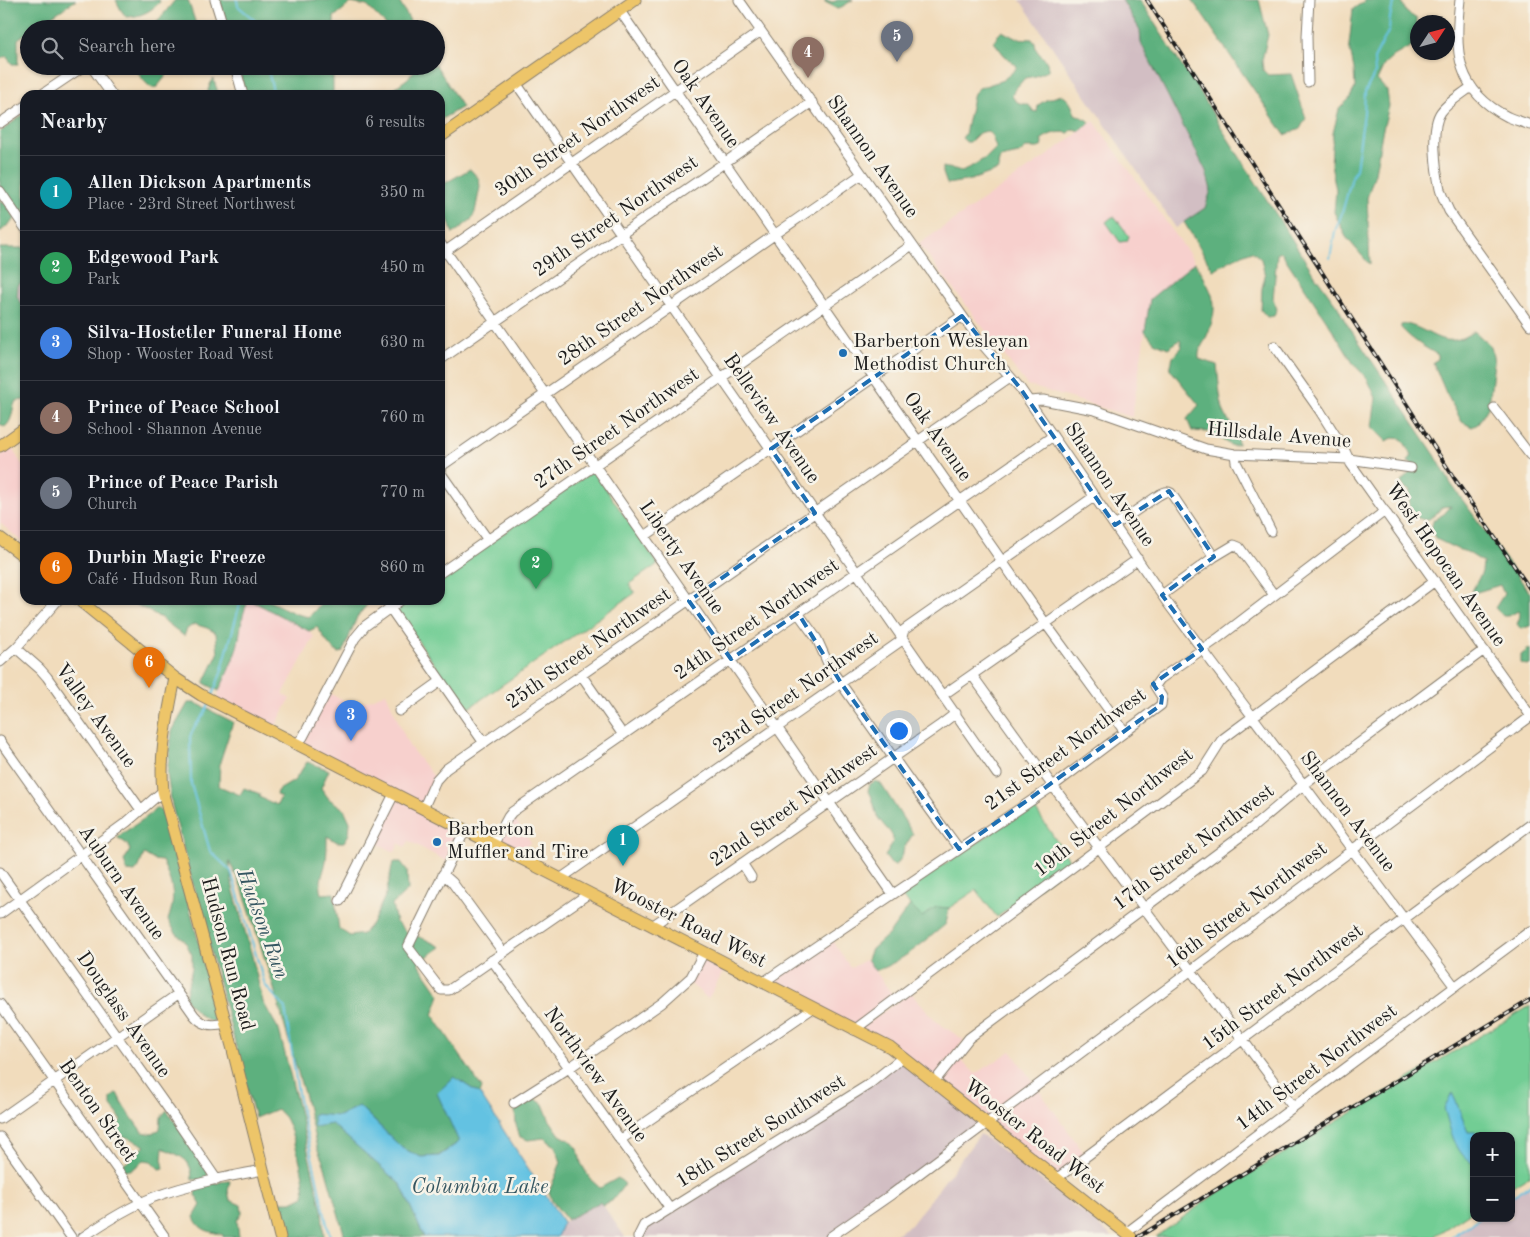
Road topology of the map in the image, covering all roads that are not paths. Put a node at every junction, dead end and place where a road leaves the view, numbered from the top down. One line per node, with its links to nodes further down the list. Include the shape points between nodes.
1 (215, 0): 7 (street)
2 (635, 0): 6 (main road)
3 (739, 0): 8 (street, Shannon Avenue)
4 (1309, 0): 12 (street)
5 (1460, 0): 14 (street, via 1458,51)
6 (620, 11): 13 (main road); 18 (street, Oak Avenue)
7 (221, 20)
8 (761, 31): 18 (street, 30th Street Northwest); 19 (street, Shannon Avenue)
9 (71, 75): 15 (street)
10 (98, 75): 16 (street)
11 (238, 75): 17 (street)
12 (1308, 82)
13 (516, 83): 23 (main road); 24 (street, Belleview Avenue)
14 (1471, 87): 22 (street, via 1499,112); 38 (street, via 1443,109 1435,124 1441,191 1449,211)
15 (48, 90)
16 (108, 90)
17 (242, 90)
18 (675, 91): 24 (street, 30th Street Northwest); 25 (street, Oak Avenue)
19 (812, 102): 25 (street, 29th Street Northwest); 26 (street, Shannon Avenue)
20 (20, 109): 21 (street)
21 (0, 123)
22 (1530, 125)
23 (445, 133)
24 (571, 163): 29 (street, Belleview Avenue); 32 (street, 30th Street Northwest)
25 (725, 163): 29 (street, 29th Street Northwest); 30 (street, Oak Avenue)
26 (862, 174): 30 (street, 28th Street Northwest); 31 (street, Shannon Avenue)
27 (0, 191): 28 (street)
28 (20, 221)
29 (621, 234): 34 (street, Belleview Avenue); 37 (street, 29th Street Northwest)
30 (775, 234): 34 (street, 28th Street Northwest); 35 (street, Oak Avenue)
31 (912, 245): 35 (street, 27th Street Northwest); 36 (street, Shannon Avenue)
32 (445, 248)
33 (445, 254): 37 (street, Liberty Avenue)
34 (671, 306): 42 (street, Belleview Avenue); 44 (street, 28th Street Northwest)
35 (825, 306): 42 (street, 27th Street Northwest); 43 (street, Oak Avenue)
36 (962, 316): 41 (street, Shannon Avenue); 43 (street)
37 (495, 322): 40 (street, 29th Street Northwest); 44 (street, Liberty Avenue)
38 (1530, 324)
39 (1274, 346): 54 (street, West Hopocan Avenue)
40 (445, 357)
41 (1010, 377): 45 (street, Shannon Avenue); 49 (street, 25th Street Northwest)
42 (721, 378): 51 (street, Belleview Avenue); 56 (street, 27th Street Northwest)
43 (874, 378): 49 (street, Oak Avenue); 51 (street)
44 (545, 394): 55 (street, 28th Street Northwest); 56 (street, Liberty Avenue)
45 (1029, 401): 48 (street, Shannon Avenue); 52 (street, Hillsdale Avenue, via 1043,400 1095,410 1206,450)
46 (1494, 408): 53 (street)
47 (20, 432): 50 (main road)
48 (1053, 436): 59 (street, Shannon Avenue); 60 (street, 24th Street Northwest)
49 (918, 441): 60 (street, Oak Avenue); 62 (street, 25th Street Northwest)
50 (0, 446)
51 (771, 450): 62 (street, Belleview Avenue); 65 (street)
52 (1235, 454): 54 (street, Hillsdale Avenue); 64 (street)
53 (1530, 455)
54 (1349, 459): 57 (street, Hillsdale Avenue); 61 (street, West Hopocan Avenue)
55 (445, 464)
56 (594, 465): 65 (street, Liberty Avenue); 67 (street, 27th Street Northwest)
57 (1411, 468)
58 (445, 479): 67 (street)
59 (1095, 496): 63 (street, Shannon Avenue); 71 (street, 23rd Street Northwest)
60 (960, 501): 71 (street, Oak Avenue); 73 (street, 24th Street Northwest)
61 (1385, 512): 74 (street, West Hopocan Avenue); 76 (street, 21st Street Northwest)
62 (815, 513): 73 (street, Belleview Avenue); 77 (street, 25th Street Northwest)
63 (1115, 525): 69 (street, via 1169,491); 70 (street, Shannon Avenue)
64 (1271, 531)
65 (645, 536): 77 (street, Liberty Avenue)
66 (0, 538): 68 (main road)
67 (488, 540): 72 (street, 27th Street Northwest)
68 (20, 553)
69 (1214, 557): 75 (street); 76 (street, via 1234,545 1239,547)
70 (1138, 559): 75 (street, Shannon Avenue); 83 (street)
71 (1003, 561): 83 (street, Oak Avenue); 84 (street, 23rd Street Northwest, via 904,630)
72 (445, 570)
73 (857, 572): 82 (street, 24th Street Northwest); 84 (street, Belleview Avenue)
74 (1435, 581): 87 (street, West Hopocan Avenue); 99 (street, 19th Street Northwest)
75 (1162, 595): 86 (street, Shannon Avenue)
76 (1274, 595): 86 (street, 21st Street Northwest)
77 (689, 600): 88 (street, Liberty Avenue); 91 (street, 25th Street Northwest)
78 (54, 605): 85 (street)
79 (85, 605): 92 (main road, Wooster Road West)
80 (388, 605): 105 (street, via 355,638)
81 (390, 605): 93 (street)
82 (798, 613): 88 (street, 24th Street Northwest); 94 (street)
83 (1046, 624): 90 (street); 101 (street, Oak Avenue)
84 (902, 636): 94 (street, 23rd Street Northwest, via 898,643); 95 (street, Belleview Avenue)
85 (16, 648): 89 (street); 114 (street, Valley Avenue, via 47,677)
86 (1202, 649): 99 (street, Shannon Avenue); 101 (street, 21st Street Northwest, via 1156,684 1162,697 1161,705)
87 (1484, 650): 98 (street, West Hopocan Avenue); 108 (street, 17th Street Northwest)
88 (731, 659): 100 (street, Liberty Avenue); 102 (street, 24th Street Northwest)
89 (0, 662)
90 (972, 675): 95 (street); 109 (street)
91 (582, 676): 102 (street); 104 (street, 25th Street Northwest)
92 (175, 678): 105 (main road, Wooster Road West, via 201,696); 110 (main road, Hudson Run Road, via 166,724)
93 (441, 681): 96 (street); 104 (street)
94 (841, 682): 100 (street, 23rd Street Northwest); 106 (street)
95 (943, 695): 97 (street, Belleview Avenue)
96 (399, 710)
97 (956, 713): 106 (street, 22nd Street Northwest); 107 (street, Belleview Avenue)
98 (1530, 716): 120 (street, 16th Street Northwest)
99 (1254, 717): 108 (street, Shannon Avenue); 118 (street, 19th Street Northwest, via 1221,741 1202,771)
100 (778, 727): 112 (street, Liberty Avenue); 126 (street, 23rd Street Northwest)
101 (1125, 732): 109 (street, 21st Street Northwest)
102 (624, 735): 117 (street, 24th Street Northwest, via 512,812)
103 (0, 741): 121 (street, Auburn Avenue)
104 (484, 743): 113 (street, 25th Street Northwest, via 440,775)
105 (296, 745): 111 (main road, Wooster Road West)
106 (894, 758): 112 (street, 22nd Street Northwest); 119 (street)
107 (997, 774)
108 (1304, 784): 120 (street, Shannon Avenue); 131 (street, 17th Street Northwest)
109 (1053, 786): 118 (street); 119 (street, 21st Street Northwest)
110 (163, 791): 114 (street); 145 (main road, Hudson Run Road)
111 (394, 794): 113 (main road, Wooster Road West); 130 (street)
112 (830, 802): 122 (street, 22nd Street Northwest); 128 (street, Liberty Avenue)
113 (423, 809): 116 (main road, Wooster Road West)
114 (141, 810): 121 (street)
115 (1530, 825): 133 (street, 15th Street Northwest)
116 (465, 830): 117 (main road, Wooster Road West); 124 (street)
117 (493, 845): 126 (main road, Wooster Road West)
118 (1099, 847): 131 (street); 146 (street, 19th Street Northwest)
119 (959, 849): 128 (street, 21st Street Northwest)
120 (1353, 849): 133 (street, Shannon Avenue); 139 (street, 16th Street Northwest)
121 (80, 856): 129 (street); 142 (street, Auburn Avenue)
122 (742, 864): 125 (street); 134 (street, 22nd Street Northwest)
123 (0, 872): 129 (street, Douglass Avenue)
124 (443, 874): 136 (street); 138 (street, via 408,948 444,991)
125 (751, 877)
126 (560, 880): 127 (main road, Wooster Road West)
127 (588, 894): 134 (main road, Wooster Road West); 136 (street)
128 (893, 894): 140 (street, 21st Street Northwest)
129 (20, 900): 132 (street); 147 (street, Douglass Avenue)
130 (340, 901)
131 (1144, 908): 139 (street); 152 (street, 17th Street Northwest, via 969,1038)
132 (0, 914)
133 (1404, 919): 141 (street, Shannon Avenue); 148 (street, 15th Street Northwest)
134 (652, 926): 137 (main road, Wooster Road West)
135 (1530, 931): 141 (street, 14th Street Northwest)
136 (503, 952): 138 (street)
137 (704, 952): 140 (main road, Wooster Road West); 150 (street, via 690,977 673,994)
138 (492, 960): 150 (street, Northview Avenue)
139 (1190, 970): 148 (street); 156 (street, 16th Street Northwest)
140 (762, 983): 144 (main road, Wooster Road West)
141 (1455, 987): 154 (street, 14th Street Northwest)
142 (178, 994): 145 (street, Auburn Avenue, via 201,1022 210,1026); 147 (street)
143 (0, 1004): 151 (street, Benton Street)
144 (812, 1008): 146 (main road, Wooster Road West); 158 (street)
145 (226, 1023): 159 (main road, Hudson Run Road)
146 (854, 1030): 149 (main road, Wooster Road West)
147 (117, 1036): 151 (street); 161 (street, Douglass Avenue)
148 (1242, 1040): 154 (street); 160 (street, 15th Street Northwest)
149 (903, 1057): 152 (main road, Wooster Road West); 163 (street, 18th Street Southwest, via 868,1085)
150 (569, 1068): 153 (street); 158 (street, Northview Avenue)
151 (54, 1081): 155 (street); 162 (street, Benton Street)
152 (934, 1082): 156 (main road, Wooster Road West)
153 (514, 1103)
154 (1293, 1107): 164 (street, 14th Street Northwest)
155 (0, 1119)
156 (986, 1124): 160 (main road, Wooster Road West); 170 (street, 16th Street Northwest)
157 (0, 1137): 166 (street)
158 (620, 1140): 163 (street, Northview Avenue)
159 (263, 1170): 161 (street); 169 (main road, Hudson Run Road)
160 (1056, 1179): 164 (main road, Wooster Road West)
161 (217, 1180): 162 (street)
162 (141, 1203): 167 (street); 168 (street, Benton Street)
163 (670, 1209): 165 (street, 18th Street Southwest, via 644,1225)
164 (1129, 1235)
165 (638, 1236)
166 (71, 1237)
167 (83, 1237)
168 (165, 1237)
169 (280, 1237)
170 (830, 1237)

